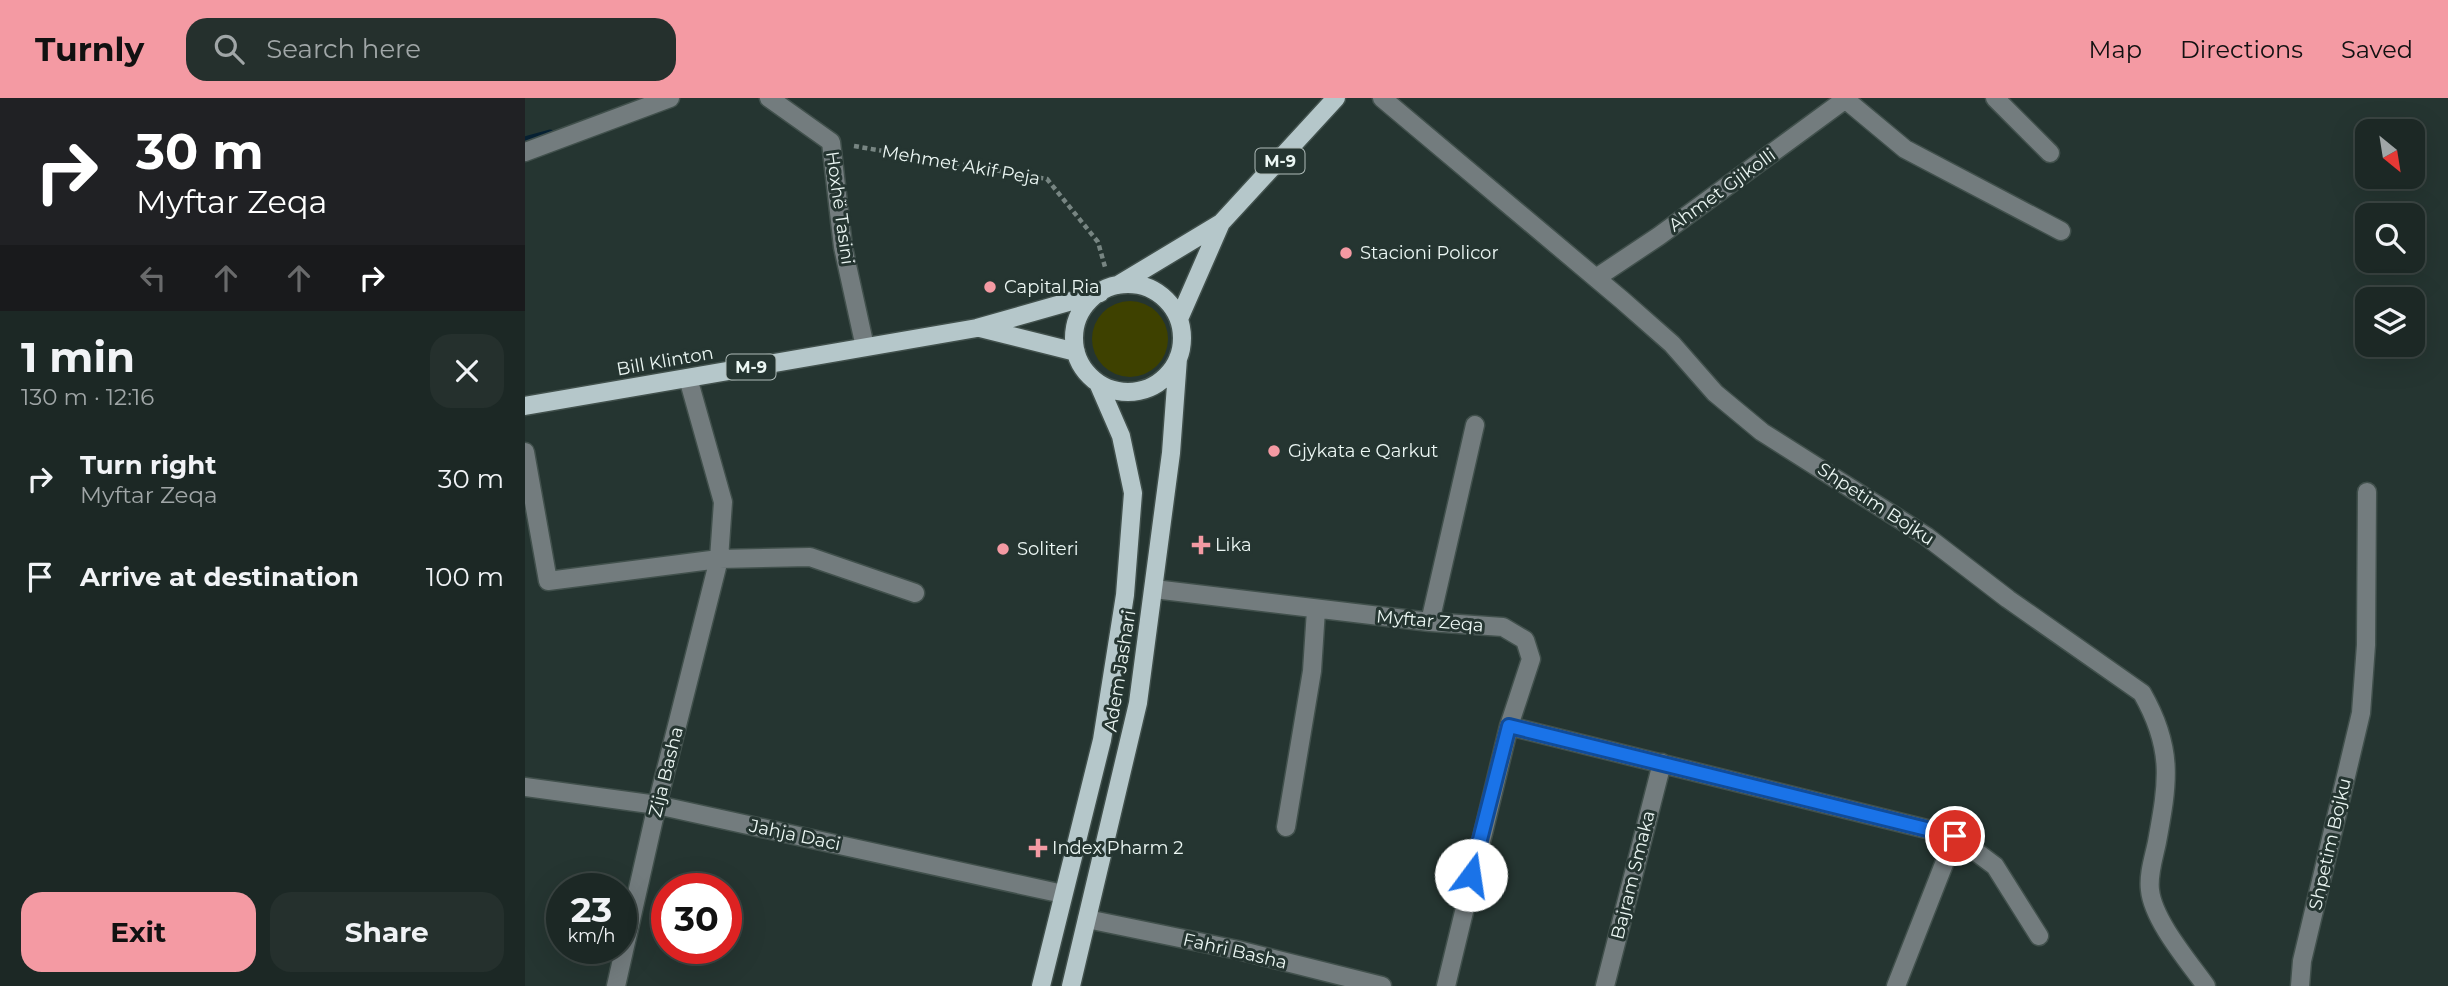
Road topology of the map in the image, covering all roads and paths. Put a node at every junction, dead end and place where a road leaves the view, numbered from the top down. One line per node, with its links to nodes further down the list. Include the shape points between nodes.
1 (670, 98): 8 (street)
2 (769, 98): 7 (street, Hoxhë Tasini)
3 (1336, 98): 10 (main road, M-9)
4 (1382, 98): 12 (street, Shpetim Bojku)
5 (1995, 98): 9 (street)
6 (1846, 99): 11 (street, Ahmet Gjikolli, via 1905,149); 12 (street, Ahmet Gjikolli)
7 (831, 142): 13 (path, Mehmet Akif Peja, via 1047,179 1098,242); 16 (street, Hoxhë Tasini, via 843,247)
8 (525, 152)
9 (2050, 153)
10 (1221, 223): 13 (main road, M-9); 14 (main road, M-9)
11 (2061, 230)
12 (1596, 278): 46 (street, Shpetim Bojku, via 1762,432 1926,536 2142,693 2167,755 2150,891 2168,932)
13 (1109, 289): 14 (main road, M-9, via 1147,288 1171,305); 15 (main road, Bill Klinton / M-9); 17 (main road, M-9, via 1087,304 1078,319)
14 (1179, 319): 18 (main road, M-9)
15 (977, 328): 16 (main road, Bill Klinton / M-9); 17 (main road, Bill Klinton / M-9)
16 (865, 347): 19 (main road, Bill Klinton / M-9)
17 (1076, 352): 20 (main road)
18 (1178, 358): 20 (main road, via 1170,372 1144,390 1128,392); 26 (main road, Adem Jashari)
19 (688, 378): 21 (main road, Bill Klinton / M-9); 25 (street, Zija Basha, via 723,502)
20 (1098, 383): 36 (main road, Adem Jashari, via 1121,436 1133,493 1125,595 1102,740)
21 (525, 406)
22 (1475, 425): 29 (street)
23 (525, 452): 25 (street, via 548,581)
24 (2367, 492): 47 (street, Shpetim Bojku, via 2361,713)
25 (719, 559): 27 (street, via 810,557); 33 (street, Zija Basha)
26 (1154, 589): 28 (street, Myftar Zeqa); 37 (main road, Adem Jashari, via 1138,703)
27 (915, 593)
28 (1316, 610): 29 (street, Myftar Zeqa); 34 (street, via 1312,671)
29 (1430, 622): 30 (street, Myftar Zeqa, via 1503,627 1525,640 1531,659)
30 (1509, 726): 31 (street); 43 (street, Myftar Zeqa)
31 (1661, 763): 35 (street); 44 (street, Bajram Smaka)
32 (525, 787): 33 (street, Jahja Daci)
33 (657, 805): 36 (street, Jahja Daci); 39 (street, Zija Basha)
34 (1286, 827)
35 (1955, 836): 38 (street, via 1995,866); 45 (street)
36 (1063, 894): 40 (main road, Adem Jashari)
37 (1087, 919): 41 (main road, Adem Jashari); 42 (street, Fahri Basha)
38 (2039, 936)
39 (616, 986)
40 (1041, 986)
41 (1071, 986)
42 (1383, 986)
43 (1446, 986)
44 (1605, 986)
45 (1896, 986)
46 (2206, 986)
47 (2300, 986)

